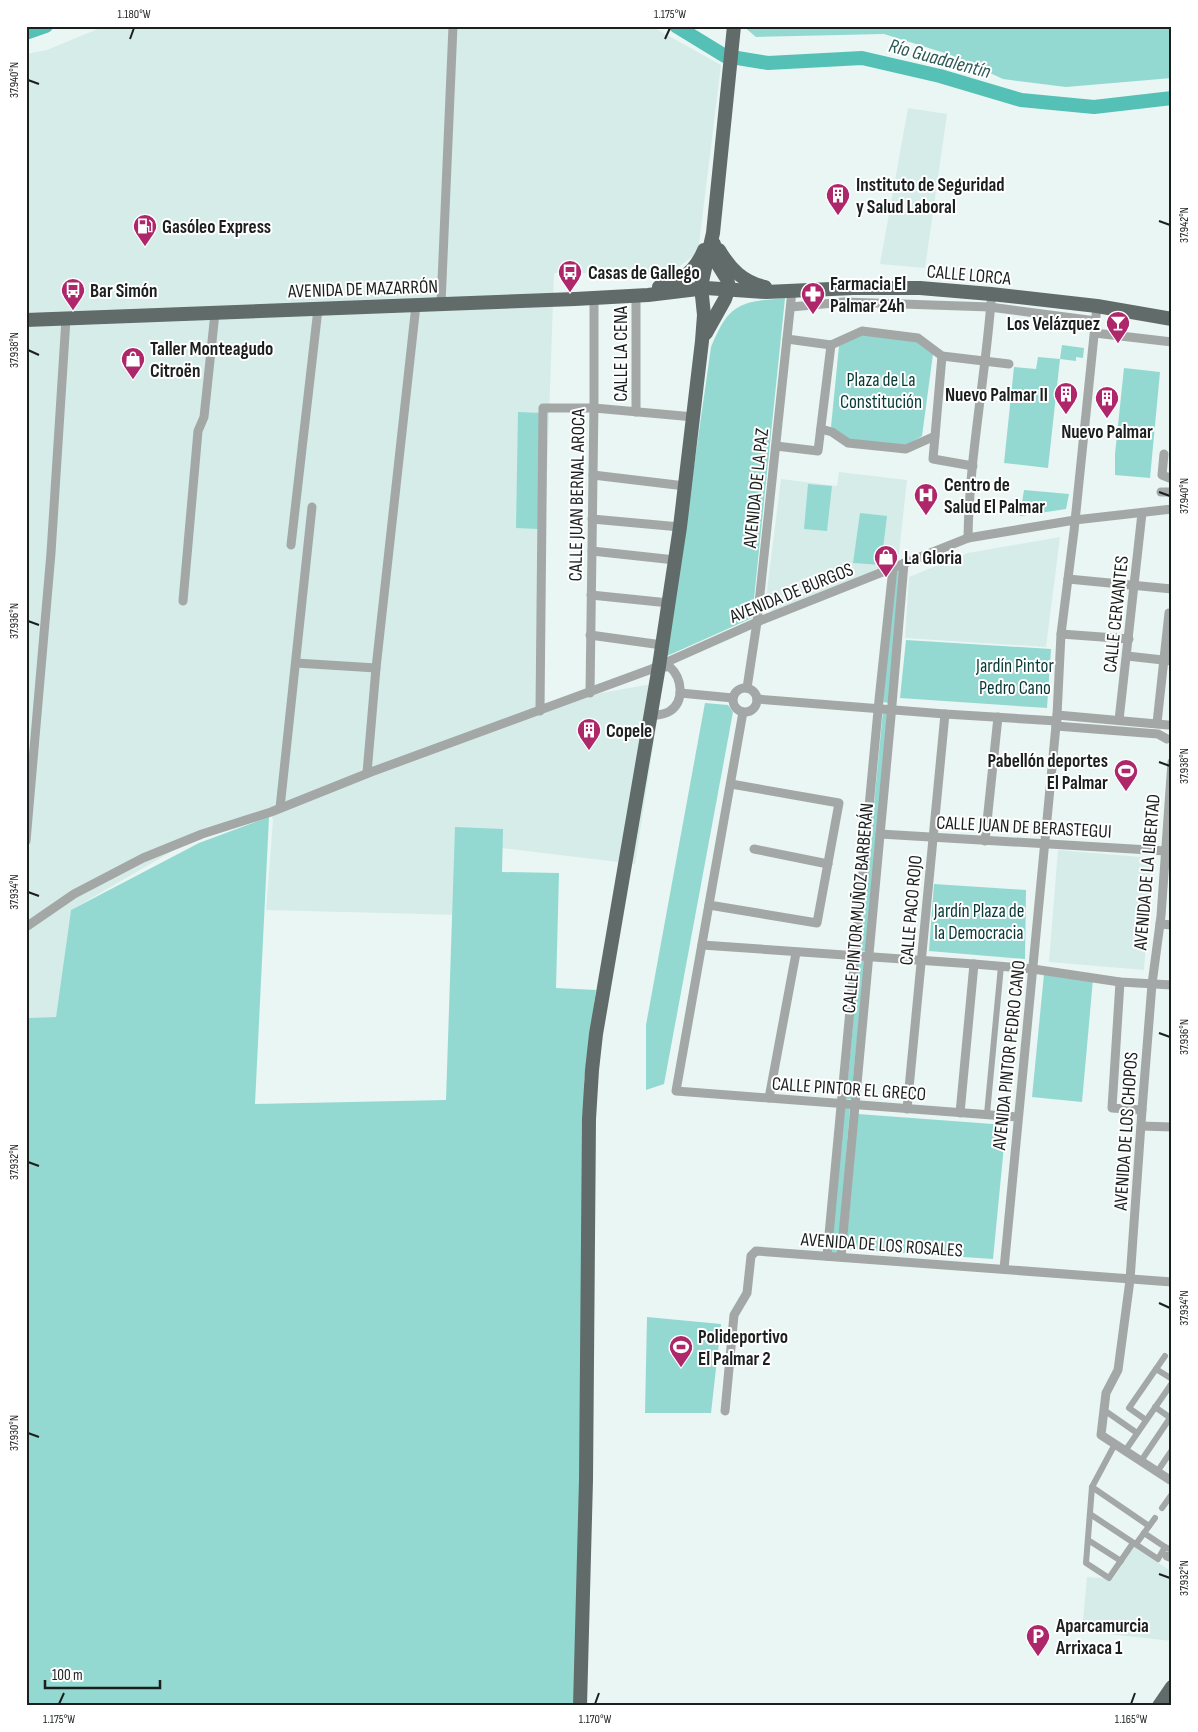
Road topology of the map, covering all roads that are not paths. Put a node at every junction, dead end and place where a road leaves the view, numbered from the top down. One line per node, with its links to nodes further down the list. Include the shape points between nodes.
1 (453, 26): 11 (street)
2 (734, 26): 3 (main road)
3 (717, 191): 4 (main road); 9 (main road, via 703,252 689,273 664,286)
4 (713, 233): 5 (main road); 6 (main road, via 717,263); 7 (main road, via 723,257 739,276 753,284)
5 (698, 289): 6 (main road, CALLE LORCA); 8 (main road, AVENIDA DE MAZARRÓN); 23 (main road, via 704,315)
6 (726, 290): 7 (main road, CALLE LORCA); 23 (main road)
7 (787, 291): 10 (main road, CALLE LORCA, via 935,288); 14 (street, AVENIDA DE LA PAZ)
8 (636, 296): 9 (main road, AVENIDA DE MAZARRÓN); 30 (street, CALLE LA CENA)
9 (594, 298): 11 (main road, AVENIDA DE MAZARRÓN); 29 (street, CALLE JUAN BERNAL AROCA)
10 (991, 300): 13 (main road, CALLE LORCA); 14 (street, CALLE LORCA, via 844,302); 20 (street, CALLE LORCA); 27 (street)
11 (442, 304): 12 (main road, AVENIDA DE MAZARRÓN)
12 (416, 305): 15 (main road, AVENIDA DE MAZARRÓN); 71 (street)
13 (1097, 306): 18 (main road, CALLE LORCA); 20 (street, AVENIDA PINTOR PEDRO CANO)
14 (791, 307): 22 (street, AVENIDA DE LA PAZ)
15 (318, 309): 16 (main road, AVENIDA DE MAZARRÓN); 49 (street)
16 (215, 313): 17 (main road, AVENIDA DE MAZARRÓN); 58 (street, via 204,417 198,432)
17 (66, 318): 19 (main road, AVENIDA DE MAZARRÓN); 97 (street, via 51,553)
18 (1172, 318)
19 (26, 320)
20 (1096, 321): 21 (street, AVENIDA PINTOR PEDRO CANO)
21 (1094, 333): 24 (street); 46 (street, AVENIDA PINTOR PEDRO CANO)
22 (787, 339): 25 (street); 34 (street, AVENIDA DE LA PAZ)
23 (702, 341): 31 (main road)
24 (1172, 342)
25 (831, 345): 26 (street, via 862,331 918,338); 32 (street)
26 (942, 356): 27 (street); 33 (street)
27 (986, 361): 28 (street); 36 (street)
28 (1009, 364)
29 (594, 408): 30 (street); 37 (street, CALLE JUAN BERNAL AROCA); 80 (street, via 543,408)
30 (636, 412): 31 (street)
31 (694, 417): 39 (main road)
32 (821, 429): 33 (street, via 848,443 906,449); 34 (street, via 818,451)
33 (935, 436): 36 (street, via 933,459)
34 (776, 446): 61 (street, AVENIDA DE LA PAZ)
35 (1164, 454): 38 (street, via 1162,475)
36 (973, 466): 48 (street)
37 (593, 475): 39 (street); 45 (street, CALLE JUAN BERNAL AROCA)
38 (1172, 479)
39 (685, 486): 47 (main road)
40 (1161, 492): 41 (street)
41 (1172, 492)
42 (312, 507): 69 (street)
43 (1172, 509): 44 (street, AVENIDA DE BURGOS)
44 (1142, 512): 46 (street, AVENIDA DE BURGOS); 55 (street, CALLE CERVANTES)
45 (592, 519): 47 (street); 50 (street, CALLE JUAN BERNAL AROCA)
46 (1075, 520): 48 (street, AVENIDA DE BURGOS); 54 (street, AVENIDA PINTOR PEDRO CANO)
47 (680, 527): 51 (main road)
48 (968, 538): 52 (street, AVENIDA DE BURGOS)
49 (291, 545)
50 (592, 552): 51 (street); 57 (street, CALLE JUAN BERNAL AROCA)
51 (675, 560): 59 (main road)
52 (904, 563): 53 (street, AVENIDA DE BURGOS); 79 (street, CALLE PINTOR MUÑOZ BARBERÁN)
53 (893, 568): 61 (street, AVENIDA DE BURGOS); 78 (street, CALLE PINTOR MUÑOZ BARBERÁN)
54 (1068, 579): 55 (street); 62 (street, AVENIDA PINTOR PEDRO CANO)
55 (1134, 586): 56 (street); 64 (street, CALLE CERVANTES)
56 (1172, 589)
57 (591, 595): 59 (street); 63 (street, CALLE JUAN BERNAL AROCA)
58 (183, 601)
59 (669, 603): 65 (main road)
60 (1172, 613): 68 (street, via 1169,613)
61 (757, 622): 67 (street, AVENIDA DE BURGOS); 73 (street, AVENIDA DE LA PAZ)
62 (1061, 634): 64 (street); 86 (street, AVENIDA PINTOR PEDRO CANO)
63 (590, 635): 65 (street); 74 (street, CALLE JUAN BERNAL AROCA)
64 (1129, 639): 66 (street, CALLE CERVANTES)
65 (662, 645): 70 (main road)
66 (1127, 656): 68 (street); 85 (street, CALLE CERVANTES)
67 (677, 659): 70 (street, AVENIDA DE BURGOS); 72 (street)
68 (1168, 660): 87 (street)
69 (296, 663): 71 (street); 94 (street)
70 (659, 666): 72 (street, via 670,667); 74 (street, AVENIDA DE BURGOS); 83 (main road, via 653,699)
71 (376, 668): 91 (street)
72 (674, 671): 75 (street)
73 (747, 688): 76 (street, via 738,690); 77 (street)
74 (590, 693): 80 (street, AVENIDA DE BURGOS)
75 (680, 693): 76 (street); 83 (street, via 672,710)
76 (733, 698): 81 (street, via 735,707)
77 (757, 699): 78 (street); 81 (street, via 753,709)
78 (879, 708): 79 (street); 109 (street, CALLE PINTOR MUÑOZ BARBERÁN)
79 (892, 709): 82 (street); 95 (street, CALLE PINTOR MUÑOZ BARBERÁN)
80 (540, 711): 91 (street, AVENIDA DE BURGOS)
81 (743, 712): 92 (street)
82 (945, 714): 84 (street); 96 (street, CALLE PACO ROJO)
83 (657, 715): 161 (main road, via 603,990 590,1094)
84 (998, 717): 86 (street); 98 (street)
85 (1119, 720): 86 (street); 87 (street)
86 (1057, 721): 89 (street, via 1158,734); 99 (street, AVENIDA PINTOR PEDRO CANO)
87 (1157, 723): 88 (street)
88 (1170, 724): 89 (street, via 1164,732)
89 (1170, 742)
90 (1172, 762): 93 (street, AVENIDA DE LA LIBERTAD)
91 (367, 773): 94 (street, AVENIDA DE BURGOS)
92 (731, 784): 102 (street, via 839,803); 103 (street)
93 (1170, 792): 101 (street, AVENIDA DE LA LIBERTAD)
94 (280, 808): 106 (street, AVENIDA DE BURGOS, via 143,858 74,894)
95 (880, 834): 96 (street, CALLE JUAN DE BERASTEGUI); 110 (street, CALLE PINTOR MUÑOZ BARBERÁN)
96 (933, 838): 98 (street, CALLE JUAN DE BERASTEGUI); 111 (street, CALLE PACO ROJO)
97 (26, 840)
98 (985, 841): 99 (street, CALLE JUAN DE BERASTEGUI)
99 (1044, 843): 101 (street, CALLE JUAN DE BERASTEGUI); 114 (street, AVENIDA PINTOR PEDRO CANO)
100 (754, 849): 102 (street)
101 (1166, 851): 104 (street, AVENIDA DE LA LIBERTAD)
102 (828, 864): 103 (street, via 817,923)
103 (709, 905): 107 (street)
104 (1160, 924): 105 (street); 116 (street, AVENIDA DE LA LIBERTAD)
105 (1172, 925)
106 (26, 927)
107 (702, 945): 108 (street); 118 (street, CALLE PINTOR EL GRECO, via 676,1091)
108 (796, 952): 109 (street); 118 (street)
109 (856, 955): 110 (street); 119 (street, CALLE PINTOR MUÑOZ BARBERÁN)
110 (869, 956): 111 (street); 120 (street, CALLE PINTOR MUÑOZ BARBERÁN)
111 (922, 961): 112 (street); 121 (street, CALLE PACO ROJO)
112 (974, 964): 113 (street); 123 (street)
113 (1001, 966): 114 (street); 124 (street)
114 (1033, 969): 115 (street); 125 (street, AVENIDA PINTOR PEDRO CANO)
115 (1120, 982): 116 (street); 122 (street, via 1112,1108)
116 (1152, 984): 117 (street); 122 (street, AVENIDA DE LOS CHOPOS)
117 (1172, 985)
118 (769, 1098): 119 (street, CALLE PINTOR EL GRECO)
119 (841, 1104): 120 (street, CALLE PINTOR EL GRECO); 128 (street, CALLE PINTOR MUÑOZ BARBERÁN)
120 (855, 1105): 121 (street, CALLE PINTOR EL GRECO); 129 (street, CALLE PINTOR MUÑOZ BARBERÁN)
121 (907, 1109): 123 (street, CALLE PINTOR EL GRECO)
122 (1142, 1110): 126 (street, AVENIDA DE LOS CHOPOS)
123 (960, 1113): 124 (street, CALLE PINTOR EL GRECO)
124 (987, 1114): 125 (street, CALLE PINTOR EL GRECO)
125 (1018, 1118): 130 (street, AVENIDA PINTOR PEDRO CANO)
126 (1141, 1126): 127 (street); 131 (street, AVENIDA DE LOS CHOPOS)
127 (1172, 1127)
128 (827, 1256): 129 (street, AVENIDA DE LOS ROSALES); 139 (street, AVENIDA DE LOS ROSALES, via 756,1251 751,1256 747,1293 734,1315)
129 (841, 1257): 130 (street, AVENIDA DE LOS ROSALES)
130 (1004, 1269): 131 (street, AVENIDA DE LOS ROSALES)
131 (1130, 1280): 132 (street, AVENIDA DE LOS ROSALES); 138 (street, AVENIDA DE LOS CHOPOS, via 1118,1370 1106,1393)
132 (1172, 1282)
133 (1165, 1356): 134 (street)
134 (1156, 1369): 135 (street); 141 (street, via 1129,1408)
135 (1172, 1379)
136 (1172, 1383): 137 (street)
137 (1155, 1407): 140 (street); 141 (street)
138 (1104, 1410): 142 (street); 143 (street, AVENIDA DE LOS CHOPOS, via 1101,1435)
139 (725, 1411)
140 (1171, 1418): 146 (street)
141 (1146, 1420): 142 (street)
142 (1137, 1433): 144 (street)
143 (1115, 1444): 144 (street); 149 (street)
144 (1125, 1450): 146 (street)
145 (1172, 1450): 147 (street)
146 (1140, 1461): 147 (street)
147 (1157, 1472): 148 (street)
148 (1170, 1480)
149 (1092, 1487): 152 (street); 154 (street)
150 (1172, 1494): 151 (street)
151 (1162, 1508)
152 (1090, 1514): 156 (street); 157 (street)
153 (1155, 1518): 154 (street)
154 (1149, 1526): 155 (street)
155 (1144, 1533): 157 (street); 158 (street)
156 (1088, 1540): 159 (street); 159 (street, via 1086,1563 1109,1578)
157 (1135, 1544): 158 (street, via 1158,1559); 159 (street)
158 (1170, 1553)
159 (1121, 1561)
160 (1172, 1688): 162 (main road)
161 (580, 1706)
162 (1159, 1706)

